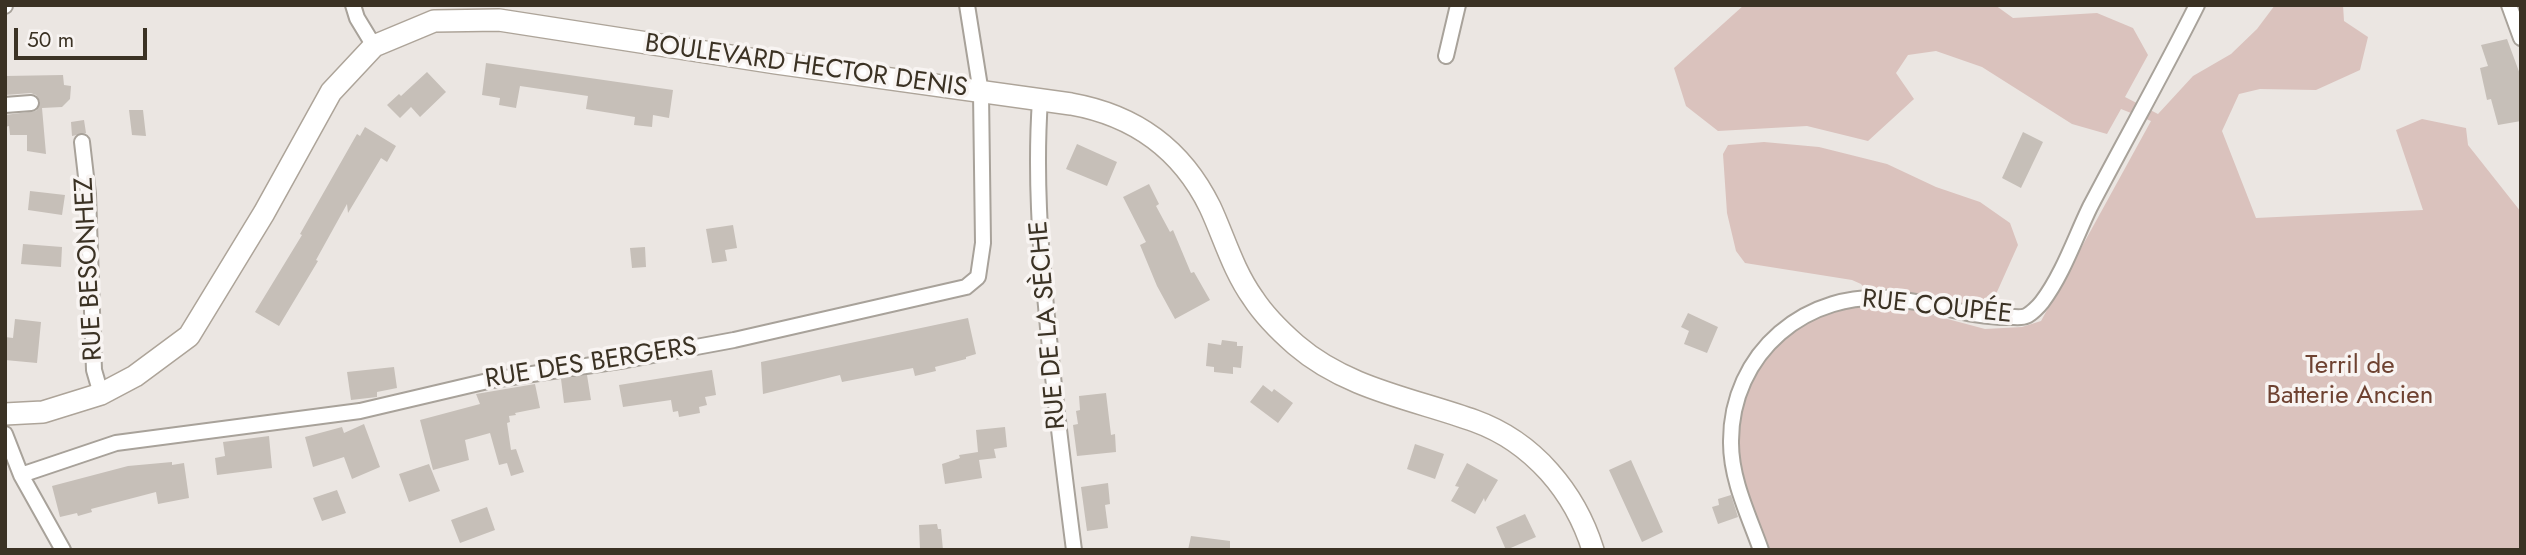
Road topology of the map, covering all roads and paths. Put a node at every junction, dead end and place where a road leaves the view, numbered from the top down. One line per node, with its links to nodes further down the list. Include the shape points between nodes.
1 (353, 5): 7 (street)
2 (967, 5): 9 (street)
3 (1458, 5): 8 (street)
4 (2197, 5): 21 (street, RUE COUPÉE, via 2059,272 2042,302 2026,316 1989,318 1894,298 1844,300 1798,319 1754,360 1737,394 1731,443 1735,472)
5 (2509, 5): 6 (street)
6 (2521, 38)
7 (374, 46): 9 (street, BOULEVARD HECTOR DENIS, via 434,21 499,20); 14 (street, BOULEVARD HECTOR DENIS, via 331,92 190,336)
8 (1446, 56)
9 (981, 93): 10 (street, BOULEVARD HECTOR DENIS); 17 (street, RUE DES BERGERS, via 982,243 978,276 967,287 734,340 492,380 360,411 116,443)
10 (1040, 100): 19 (street, RUE DE LA SÈCHE, via 1036,179 1041,260); 20 (street, BOULEVARD HECTOR DENIS, via 1096,109 1157,139 1200,188 1240,278 1278,329 1316,360 1354,381 1477,422 1520,445 1571,499)
11 (31, 103): 12 (street)
12 (5, 106)
13 (82, 142): 14 (street, RUE BESONHEZ, via 89,194 94,370)
14 (101, 394): 15 (street, BOULEVARD HECTOR DENIS, via 43,412)
15 (5, 414)
16 (5, 434): 17 (street)
17 (21, 475): 18 (street)
18 (63, 550)
19 (1074, 550)
20 (1593, 550)
21 (1761, 550)

